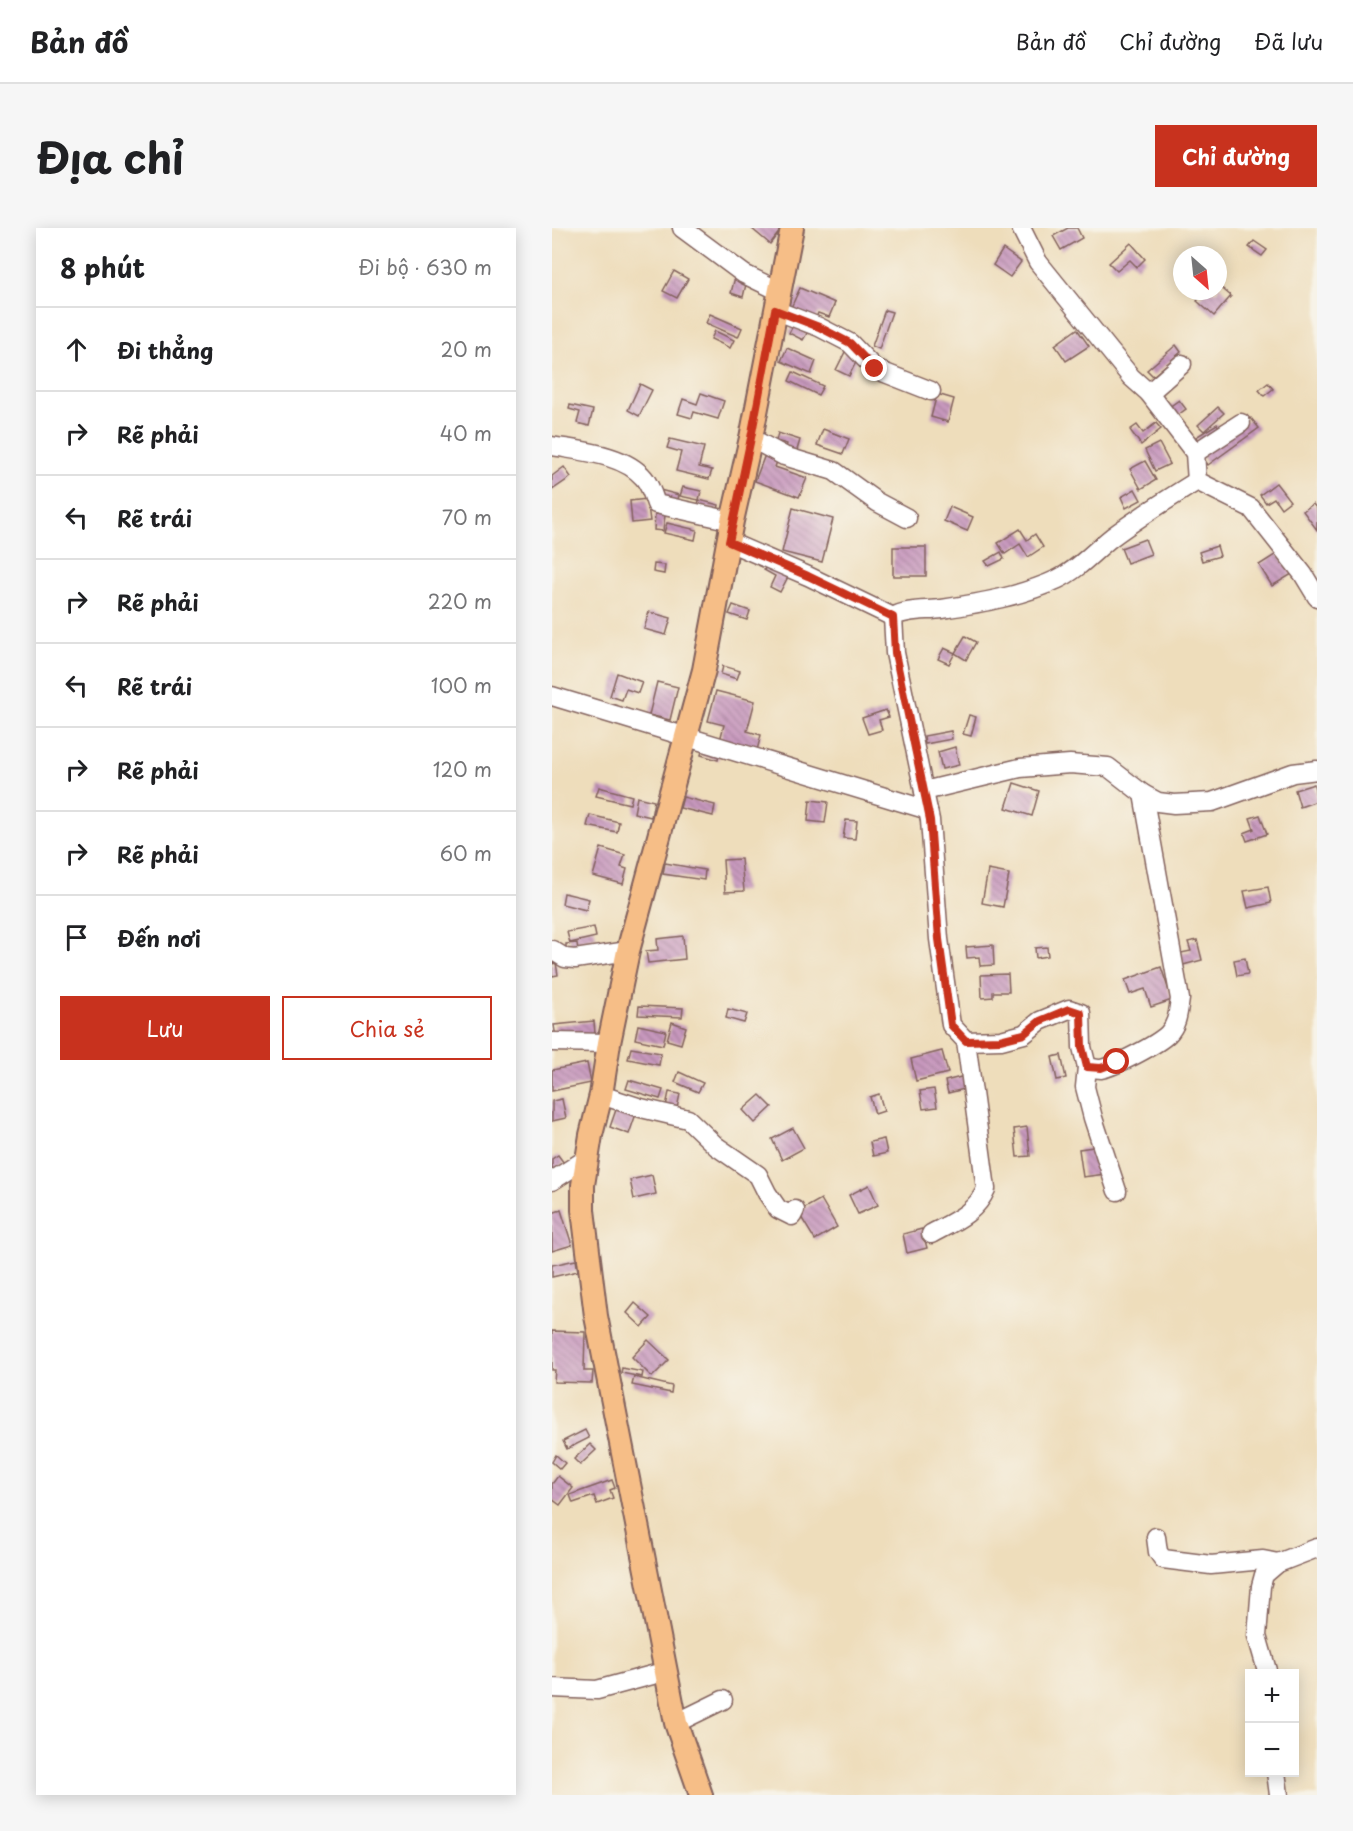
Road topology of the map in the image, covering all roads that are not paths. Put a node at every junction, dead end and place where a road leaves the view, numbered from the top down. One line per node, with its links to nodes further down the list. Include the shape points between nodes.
1 (682, 228): 4 (street)
2 (792, 228): 4 (main road)
3 (1022, 228): 7 (street, via 1038,262 1131,377)
4 (777, 301): 6 (street, via 850,343 875,369); 9 (main road)
5 (1182, 364): 7 (street)
6 (931, 391)
7 (1149, 393): 11 (street)
8 (1240, 423): 11 (street)
9 (751, 438): 13 (street, via 784,456 834,471); 14 (main road)
10 (552, 446): 14 (street, via 605,455 625,464 643,477 656,504)
11 (1195, 453): 12 (street)
12 (1197, 481): 15 (street, via 1251,508); 17 (street, via 1138,518 1058,579 977,603)
13 (907, 518)
14 (730, 532): 17 (street); 19 (main road, via 704,670)
15 (1310, 570): 16 (street)
16 (1317, 597)
17 (893, 617): 21 (street, via 895,653)
18 (552, 696): 19 (street)
19 (686, 737): 23 (street); 25 (main road)
20 (1317, 770): 22 (street, via 1293,773 1212,802 1174,804 1158,802)
21 (924, 791): 22 (street, via 1020,768 1070,764 1108,767); 23 (street)
22 (1143, 794): 29 (street, via 1180,999 1177,1021 1155,1044 1106,1067)
23 (928, 810): 26 (street, via 951,1025)
24 (552, 950): 25 (street, via 575,959)
25 (628, 951): 28 (main road)
26 (966, 1041): 29 (street, via 1000,1040 1024,1034 1040,1021 1069,1009 1081,1013); 35 (street, via 986,1189 975,1207)
27 (552, 1042): 28 (street)
28 (609, 1042): 30 (main road)
29 (1087, 1067): 33 (street, via 1085,1087)
30 (601, 1095): 31 (main road); 34 (street, via 688,1119 716,1146 759,1175 778,1209 792,1216)
31 (586, 1159): 32 (street); 40 (main road, via 583,1210 596,1316)
32 (552, 1181)
33 (1117, 1191)
34 (795, 1210)
35 (932, 1234)
36 (1156, 1537): 38 (street, via 1163,1559 1210,1565 1263,1560)
37 (1317, 1548): 38 (street)
38 (1278, 1563): 39 (street, via 1264,1575 1261,1586 1257,1636)
39 (1267, 1669)
40 (667, 1671): 41 (street, via 597,1690); 43 (main road)
41 (552, 1688)
42 (723, 1700): 43 (street)
43 (676, 1723): 45 (main road)
44 (1277, 1777): 46 (street)
45 (701, 1795)
46 (1279, 1795)

